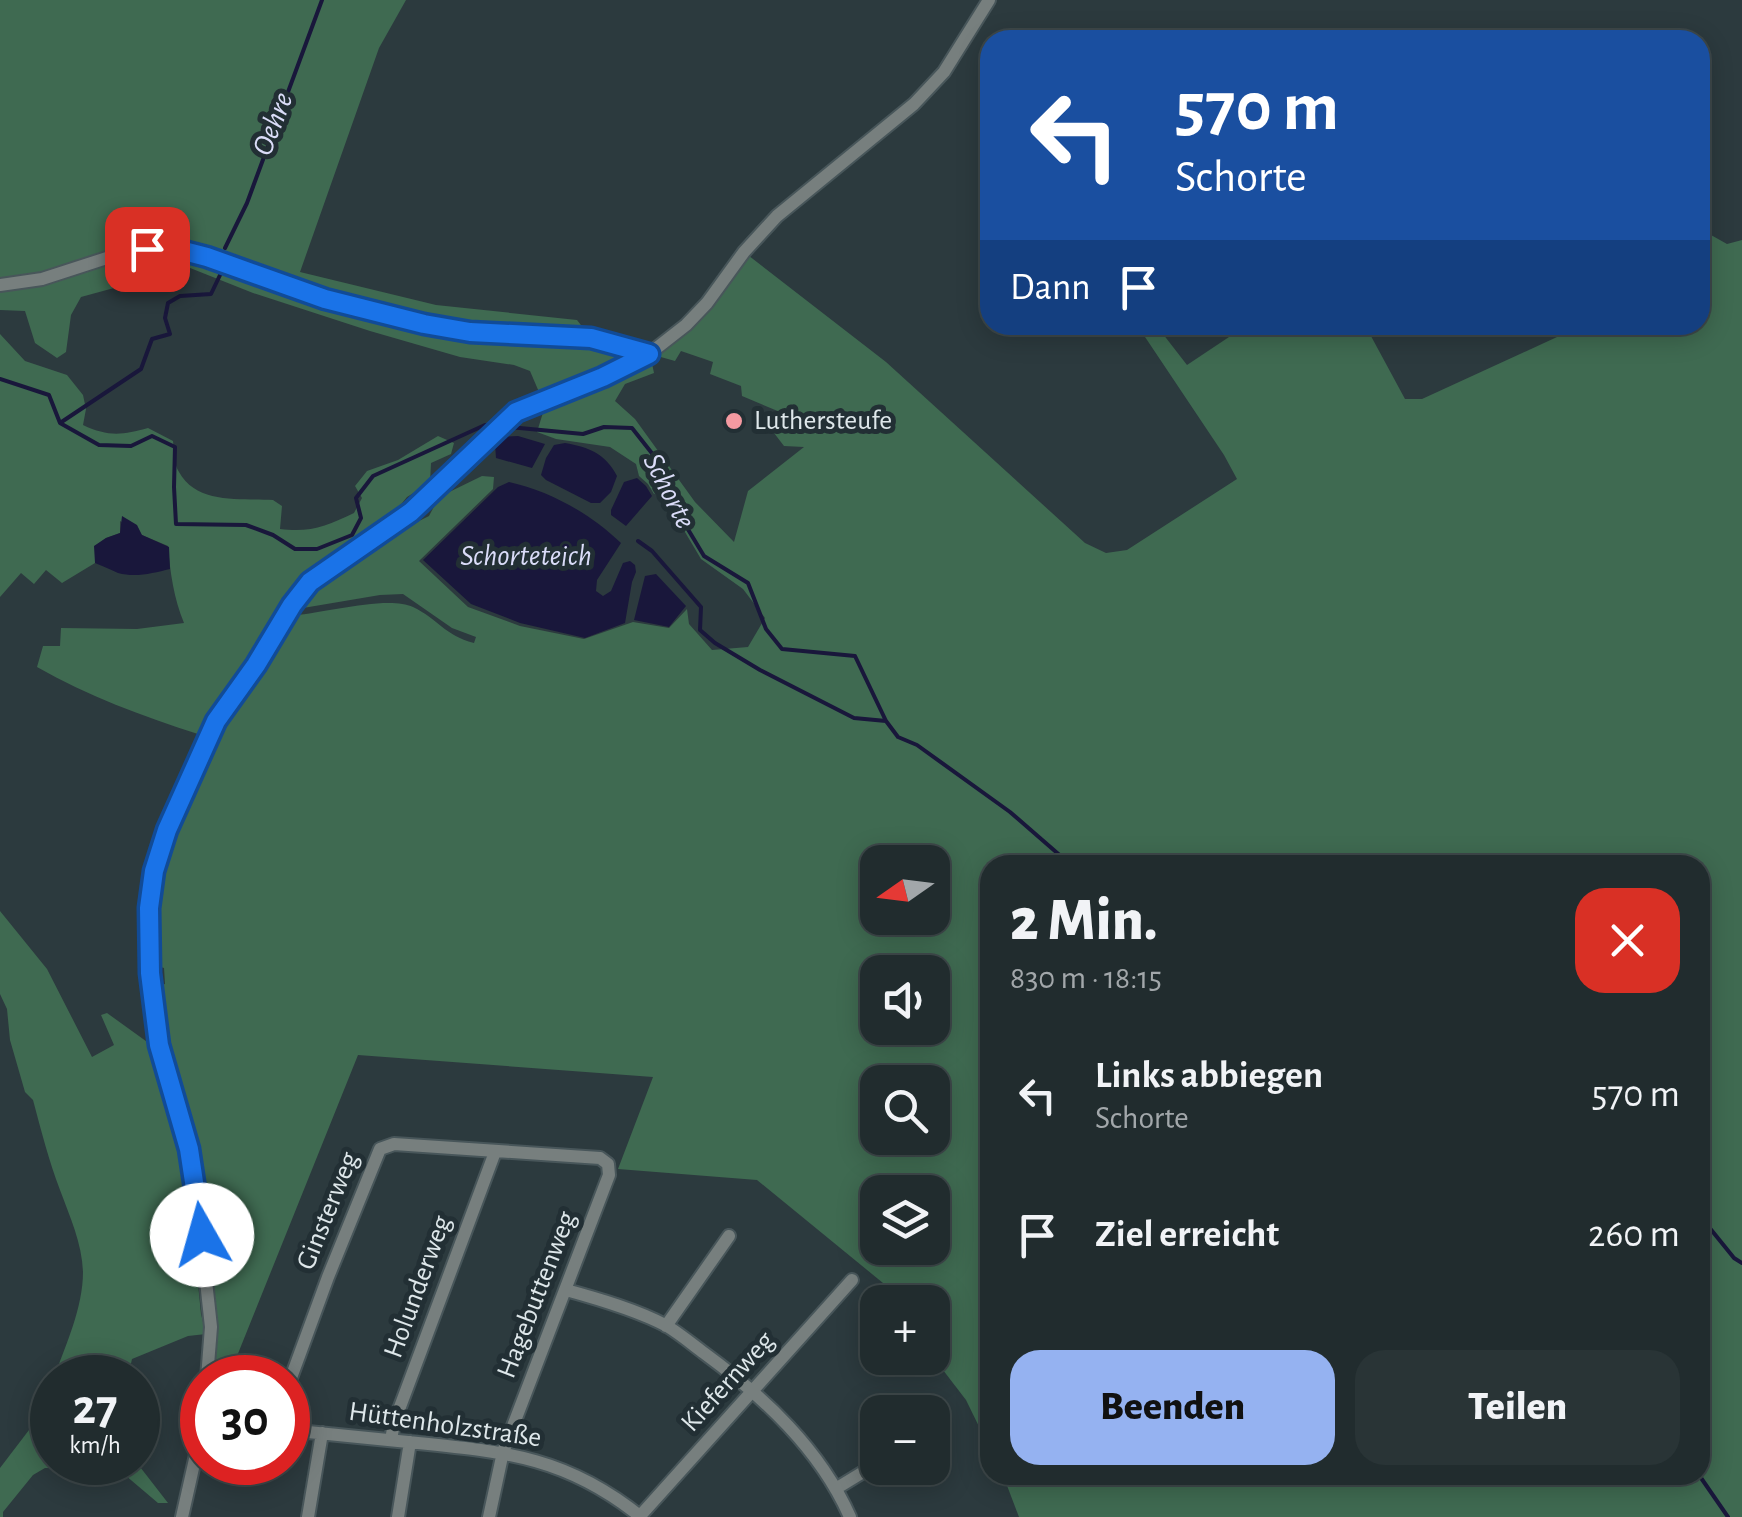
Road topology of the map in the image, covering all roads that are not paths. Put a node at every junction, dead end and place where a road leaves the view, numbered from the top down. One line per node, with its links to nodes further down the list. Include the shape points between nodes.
1 (989, 0): 3 (street, via 944,72 914,104 778,216 707,303)
2 (0, 285): 3 (street, via 116,255 180,250 386,316 470,332 591,338)
3 (649, 354): 10 (street, via 516,412 411,512 310,582 216,721 167,830 149,908 150,973 159,1045 194,1172)
4 (495, 1152): 5 (street, Ginsterweg); 11 (street, Ginsterweg, via 394,1144 380,1149); 15 (street, Holunderweg)
5 (600, 1158): 8 (street, Hagebuttenweg, via 609,1175)
6 (729, 1236): 9 (street)
7 (852, 1280): 12 (street, Kiefernweg)
8 (566, 1290): 9 (street); 17 (street, Hagebuttenweg)
9 (666, 1326): 12 (street)
10 (209, 1355)
11 (300, 1355)
12 (754, 1391): 20 (street); 21 (street, Kiefernweg)
13 (310, 1432): 14 (street, Hüttenholzstraße)
14 (322, 1433): 15 (street, Hüttenholzstraße); 23 (street)
15 (391, 1440): 16 (street, Hüttenholzstraße)
16 (410, 1442): 17 (street, Hüttenholzstraße); 24 (street)
17 (502, 1452): 21 (street, Hüttenholzstraße, via 578,1475); 25 (street, Hagebuttenweg)
18 (860, 1473): 20 (street)
19 (189, 1485): 22 (street)
20 (837, 1488): 26 (street)
21 (640, 1516)
22 (182, 1517)
23 (308, 1517)
24 (398, 1517)
25 (488, 1517)
26 (850, 1517)

